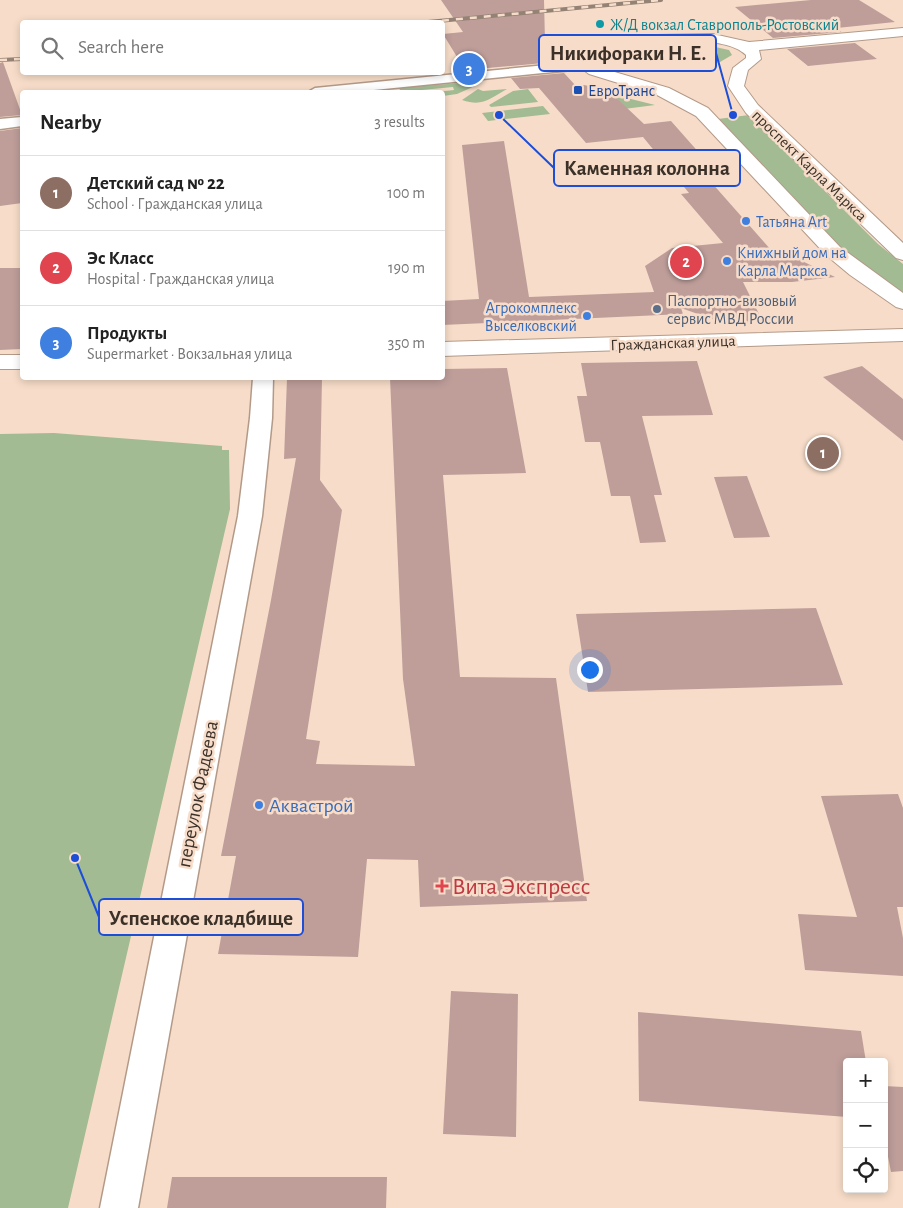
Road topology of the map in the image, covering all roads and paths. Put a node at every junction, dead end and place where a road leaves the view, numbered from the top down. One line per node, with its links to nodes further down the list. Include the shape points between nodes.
1 (903, 32): 2 (main road)
2 (747, 47): 3 (main road, via 726,39 709,38 610,45 589,53); 7 (main road, проспект Карла Маркса, via 754,58 751,64 740,68 736,86 752,109)
3 (587, 65): 4 (street); 8 (main road, проспект Карла Маркса, via 602,73 670,94 702,112 833,251)
4 (335, 90)
5 (20, 122): 6 (street)
6 (0, 124)
7 (903, 254)
8 (903, 302)
9 (903, 336): 10 (main road, Гражданская улица)
10 (445, 349)
11 (0, 362): 12 (main road)
12 (20, 362)
13 (263, 380): 14 (street, переулок Фадеева, via 250,516)
14 (118, 1208)

